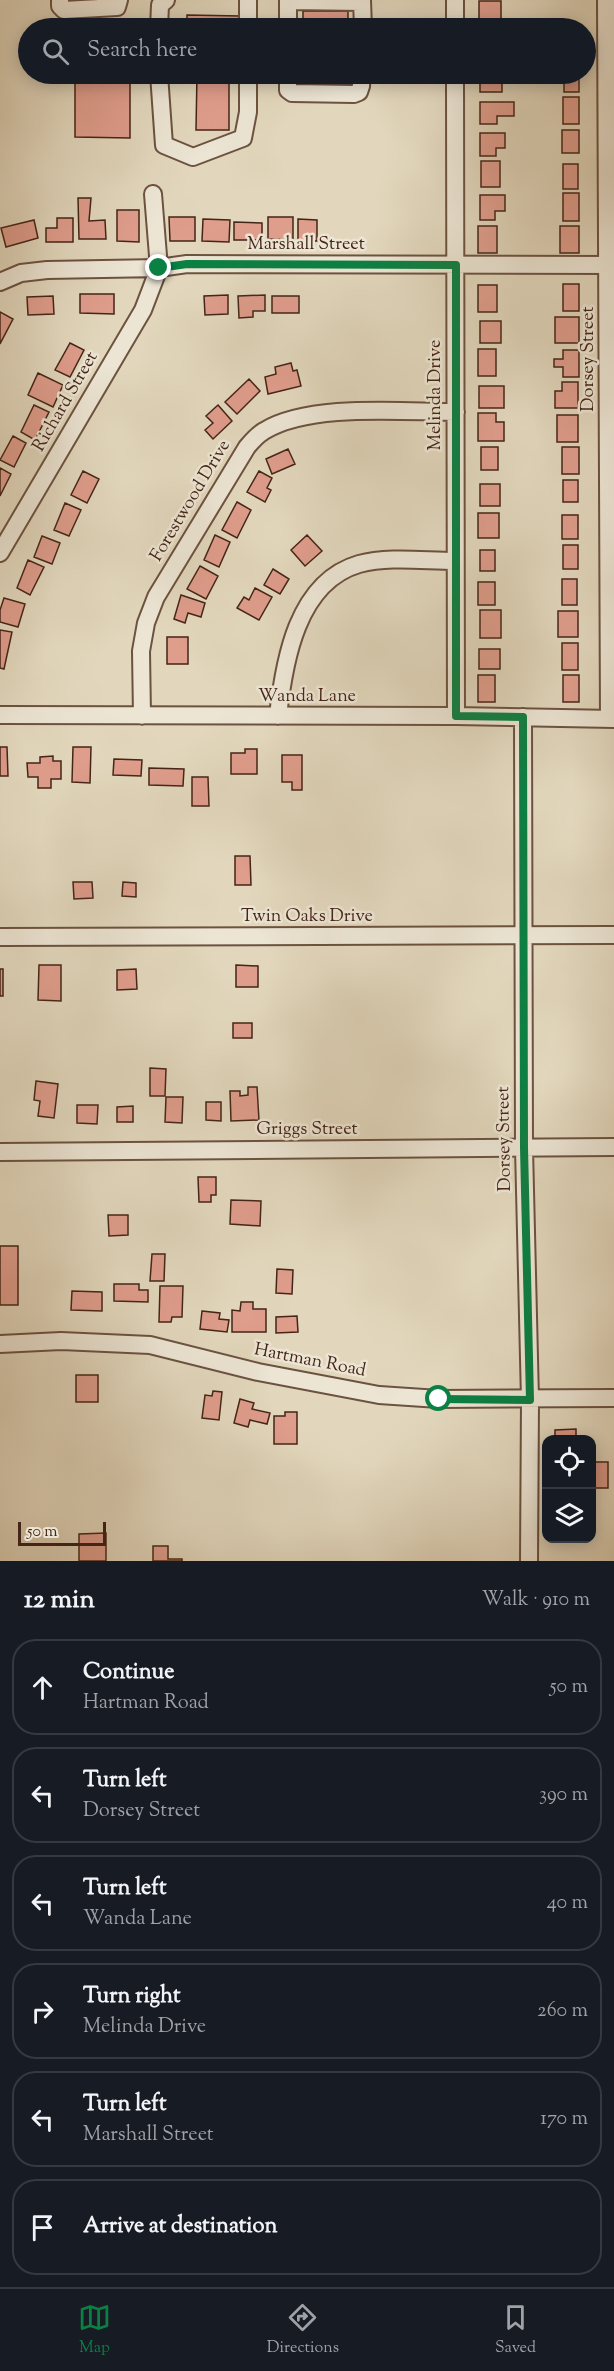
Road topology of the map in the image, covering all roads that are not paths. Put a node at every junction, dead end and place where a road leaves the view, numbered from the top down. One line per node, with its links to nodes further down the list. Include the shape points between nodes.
1 (60, 0): 2 (street, via 64,10 117,7)
2 (119, 0)
3 (166, 0): 9 (street, via 160,5)
4 (248, 0): 10 (street)
5 (288, 0): 8 (street); 11 (street)
6 (455, 0): 13 (street)
7 (606, 0): 21 (street, Dorsey Street)
8 (362, 1): 12 (street)
9 (159, 18)
10 (248, 18)
11 (288, 18)
12 (363, 18)
13 (455, 18)
14 (160, 84): 15 (street, via 164,146 194,157 243,138)
15 (248, 84)
16 (288, 84): 17 (street, via 292,93 354,94)
17 (361, 84)
18 (455, 84): 20 (street, Melinda Drive)
19 (153, 194): 22 (street)
20 (456, 265): 21 (street, Marshall Street); 22 (street, Marshall Street, via 187,264); 24 (street, Melinda Drive)
21 (611, 265): 32 (street, Dorsey Street)
22 (159, 268): 23 (street, Marshall Street, via 47,270 21,273); 25 (street, Richard Street, via 143,310)
23 (0, 282)
24 (456, 412): 26 (street, Melinda Drive); 28 (street, Forestwood Drive, via 327,412 280,423 262,432 247,447 156,597 141,651)
25 (0, 553)
26 (455, 561): 29 (street, via 361,564 327,580 315,595 287,654); 30 (street, Melinda Drive)
27 (0, 715): 28 (street, Wanda Lane)
28 (141, 716): 29 (street, Wanda Lane)
29 (278, 716): 30 (street, Wanda Lane)
30 (456, 716): 31 (street, Wanda Lane)
31 (523, 717): 32 (street, Wanda Lane); 34 (street, Dorsey Street)
32 (611, 718)
33 (614, 935): 34 (street, Twin Oaks Drive)
34 (524, 936): 35 (street, Twin Oaks Drive); 37 (street, Dorsey Street)
35 (0, 937)
36 (614, 1147): 37 (street, Griggs Street)
37 (524, 1148): 38 (street, Griggs Street); 41 (street, Dorsey Street)
38 (0, 1152)
39 (0, 1344): 41 (street, Hartman Road, via 61,1341 150,1346 380,1395)
40 (614, 1398): 41 (street, Hartman Road)
41 (530, 1400): 42 (street, Dorsey Street)
42 (529, 1561)

